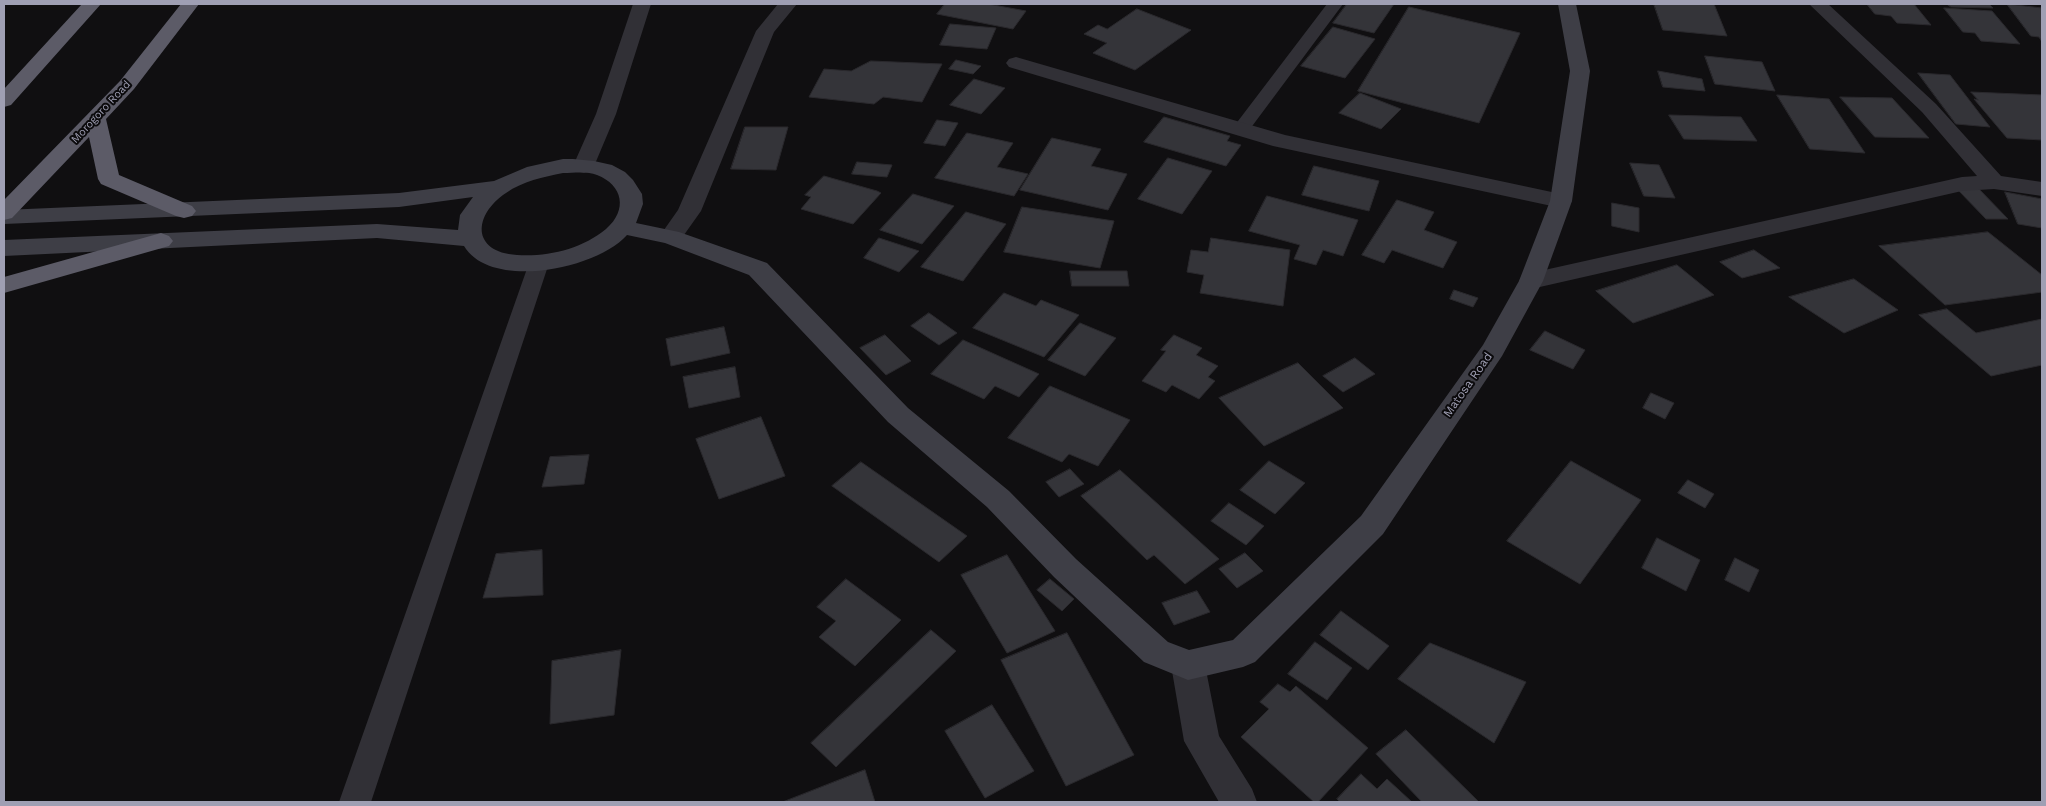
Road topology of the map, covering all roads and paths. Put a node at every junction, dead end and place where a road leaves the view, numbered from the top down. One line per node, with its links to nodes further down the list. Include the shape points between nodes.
1 (92, 4): 9 (highway)
2 (190, 4): 10 (highway, Morogoro Road, via 127,85)
3 (642, 4): 12 (street, via 606,114)
4 (788, 4): 21 (street, via 764,32 688,211)
5 (1335, 4): 11 (lane)
6 (1568, 4): 16 (street, Matosa Road, via 1580,71)
7 (1818, 4): 13 (street, via 1929,108)
8 (1016, 62): 11 (street)
9 (4, 101)
10 (94, 119): 17 (highway, via 109,178); 18 (highway, Morogoro Road)
11 (1241, 129): 16 (street, via 1281,141)
12 (584, 166): 14 (street, via 540,170); 20 (street, via 618,177 628,187 632,200 630,213)
13 (1994, 182): 15 (street); 26 (street, via 1962,184)
14 (499, 187): 17 (street, via 399,200); 22 (street, via 472,212 468,226)
15 (2042, 189)
16 (1561, 201): 26 (street, Matosa Road)
17 (184, 211): 19 (street)
18 (4, 213)
19 (4, 217)
20 (622, 227): 21 (street); 25 (street, via 586,251)
21 (671, 237): 28 (street, via 758,269 898,414 998,499 1156,652)
22 (470, 240): 23 (street, via 378,231); 25 (street, via 479,250 495,259)
23 (161, 241): 24 (street); 27 (highway)
24 (4, 248)
25 (539, 263): 29 (lane)
26 (1531, 281): 28 (street, Matosa Road, via 1493,350 1372,525 1243,652)
27 (4, 285)
28 (1188, 665): 30 (street, via 1202,741)
29 (354, 802)
30 (1239, 802)

